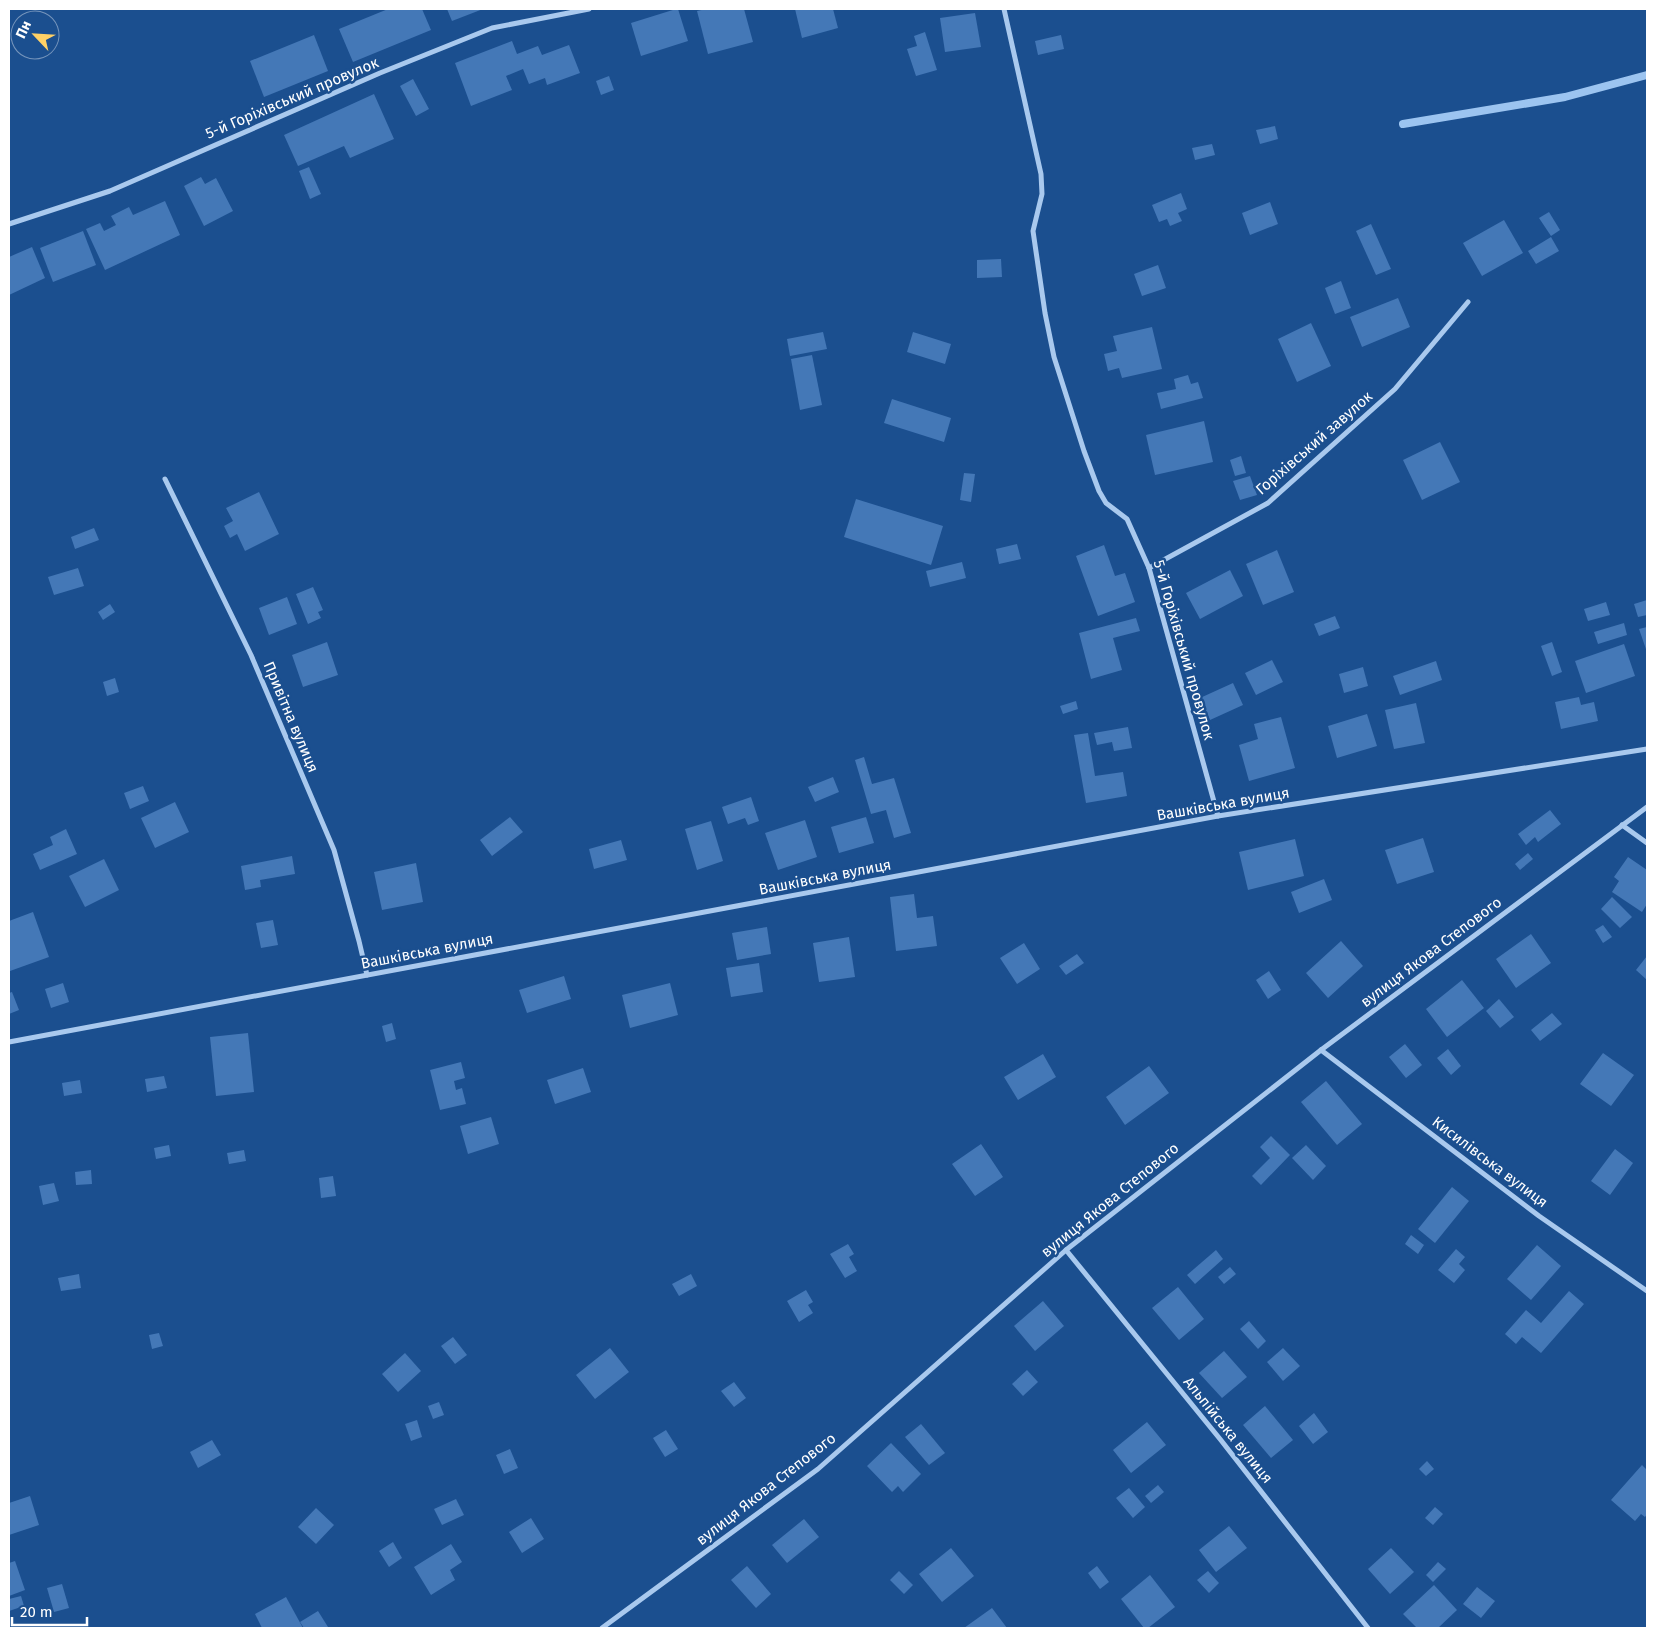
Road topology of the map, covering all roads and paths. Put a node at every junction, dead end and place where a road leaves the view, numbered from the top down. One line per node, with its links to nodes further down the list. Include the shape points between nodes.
1 (589, 9): 3 (street, 5-й Горіхівський провулок, via 492,28 380,73 110,191)
2 (1004, 9): 6 (street, 5-й Горіхівський провулок, via 1041,174 1042,194 1033,231 1054,357 1099,491 1106,503 1127,519)
3 (9, 224)
4 (1468, 302): 6 (street, Горіхівський завулок, via 1394,389 1268,503)
5 (165, 479): 12 (street, Привітна вулиця, via 251,655 334,850)
6 (1149, 568): 9 (street, 5-й Горіхівський провулок)
7 (1647, 748): 9 (street, Вашківська вулиця)
8 (1647, 807): 10 (street, вулиця Якова Степового)
9 (1218, 816): 12 (street, Вашківська вулиця)
10 (1622, 825): 11 (street); 14 (street, вулиця Якова Степового)
11 (1647, 843)
12 (367, 975): 13 (street, Вашківська вулиця)
13 (9, 1042)
14 (1321, 1050): 15 (street, вулиця Якова Степового); 16 (street, Кисилівська вулиця, via 1539,1216)
15 (1066, 1250): 17 (street, вулиця Якова Степового, via 818,1469); 18 (street, Альпійська вулиця)
16 (1647, 1291)
17 (602, 1628)
18 (1368, 1628)

